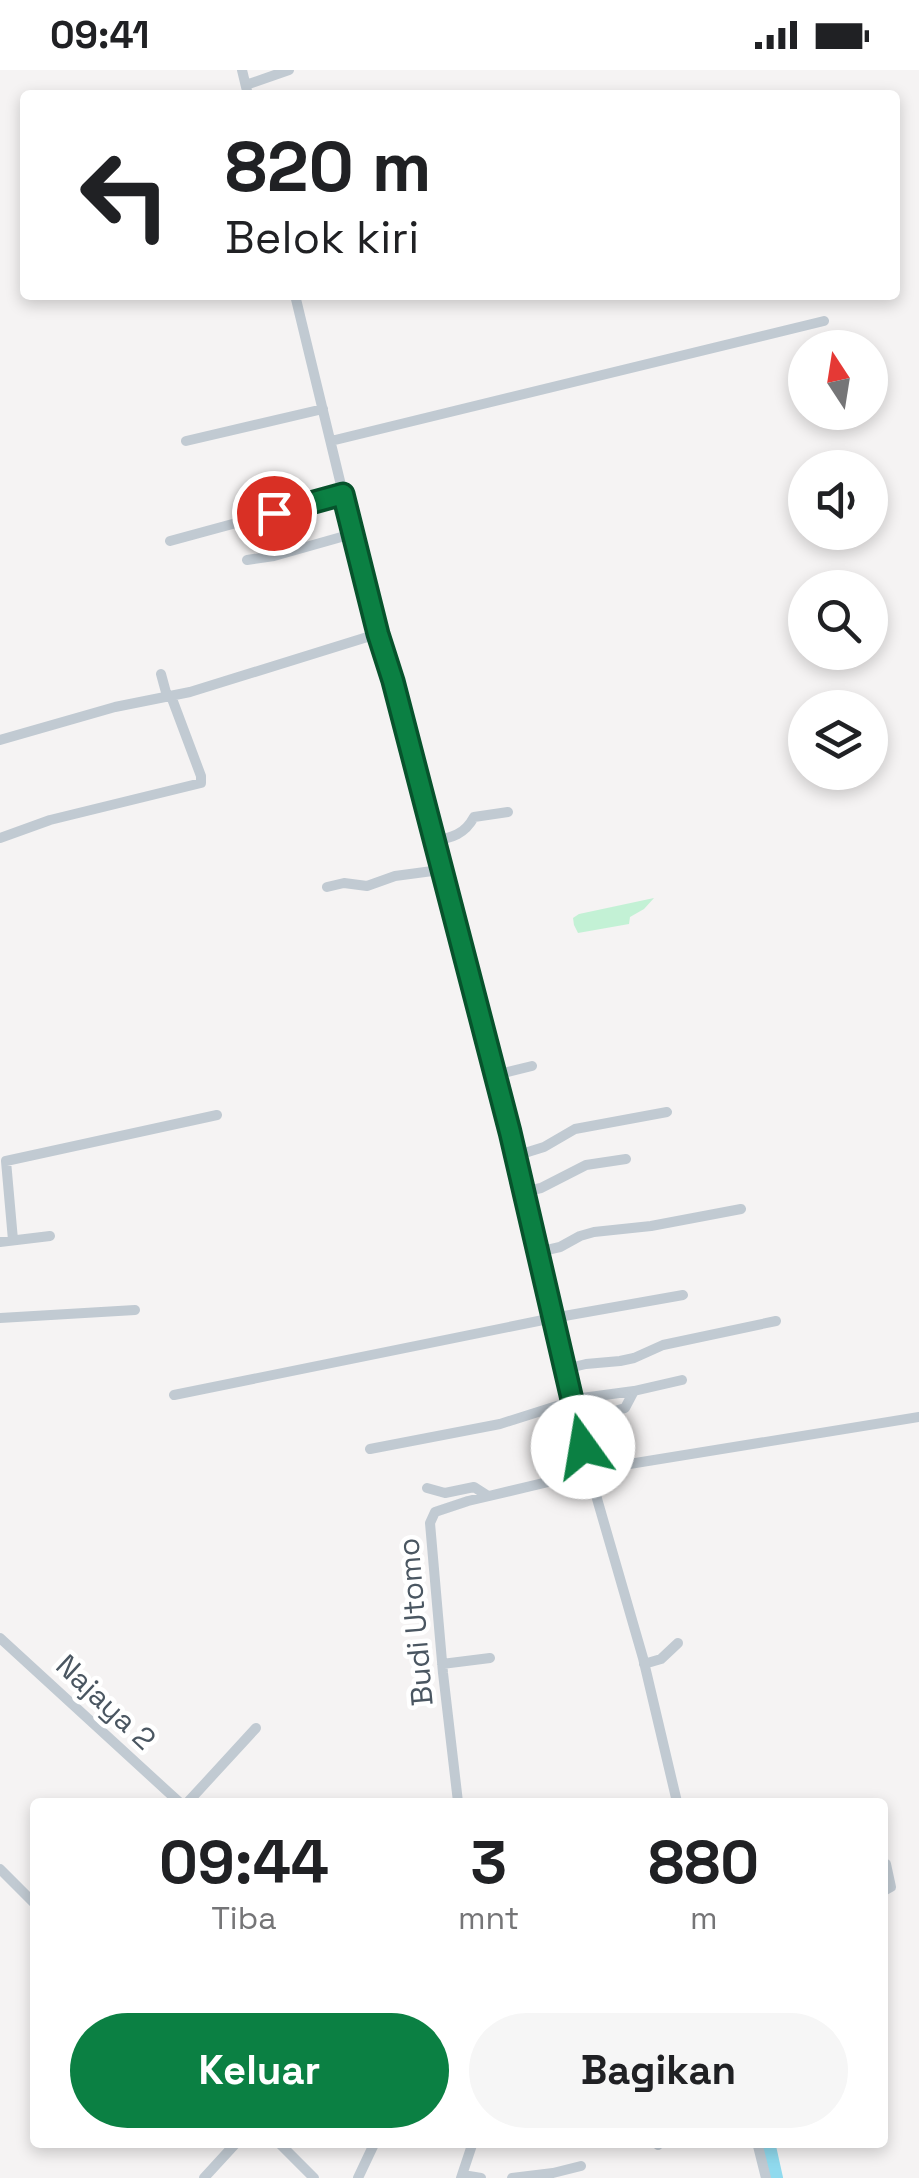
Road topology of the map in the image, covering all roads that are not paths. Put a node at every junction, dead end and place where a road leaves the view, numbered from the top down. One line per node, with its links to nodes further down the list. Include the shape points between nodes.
1 (242, 70): 3 (street)
2 (289, 70): 3 (street)
3 (247, 90)
4 (296, 300): 6 (street)
5 (824, 322): 7 (street)
6 (323, 409): 7 (street); 8 (street)
7 (337, 440): 9 (street)
8 (186, 441)
9 (343, 494): 10 (street); 11 (street)
10 (352, 534): 12 (street); 13 (street)
11 (170, 542)
12 (248, 560)
13 (378, 634): 15 (street); 19 (street)
14 (161, 674): 15 (street)
15 (169, 696): 16 (street); 18 (street, via 201,783)
16 (0, 740)
17 (508, 812): 19 (street, via 474,817 468,828)
18 (0, 838)
19 (441, 840): 20 (street)
20 (440, 870): 21 (street); 23 (street)
21 (327, 887)
22 (532, 1066): 23 (street)
23 (503, 1073): 26 (street)
24 (667, 1112): 26 (street, via 575,1129)
25 (217, 1115): 31 (street, via 6,1160)
26 (523, 1154): 28 (street)
27 (626, 1159): 28 (street, via 586,1165)
28 (531, 1190): 33 (street)
29 (741, 1209): 33 (street, via 594,1232)
30 (50, 1236): 31 (street)
31 (13, 1240): 32 (street)
32 (0, 1242)
33 (542, 1251): 37 (street)
34 (683, 1295): 37 (street)
35 (135, 1310): 36 (street)
36 (0, 1318)
37 (557, 1318): 39 (street); 42 (street)
38 (776, 1321): 39 (street)
39 (575, 1366): 43 (street)
40 (682, 1380): 41 (street)
41 (634, 1391): 43 (street); 45 (street, via 624,1408)
42 (174, 1395)
43 (583, 1399): 45 (street); 46 (street, via 513,1421)
44 (919, 1417): 47 (street, Budi Utomo)
45 (588, 1420): 47 (street)
46 (370, 1449)
47 (593, 1470): 49 (street, Budi Utomo); 53 (street)
48 (427, 1488): 49 (street, via 445,1493 474,1487)
49 (488, 1496): 54 (street, Budi Utomo, via 436,1512 430,1523)
50 (0, 1638): 56 (street, Najaya 2)
51 (678, 1643): 53 (street)
52 (490, 1658): 54 (street)
53 (652, 1662): 59 (street)
54 (442, 1664): 58 (street, Budi Utomo)
55 (256, 1728): 57 (street)
56 (174, 1798)
57 (192, 1798)
58 (458, 1798)
59 (676, 1798)
60 (0, 1869): 61 (street)
61 (30, 1899)
62 (232, 2148): 69 (street)
63 (284, 2148): 70 (street)
64 (371, 2148): 71 (street)
65 (471, 2148): 68 (street)
66 (758, 2148): 74 (street)
67 (581, 2166): 73 (street)
68 (462, 2176): 72 (street)
69 (204, 2178)
70 (314, 2178)
71 (358, 2178)
72 (481, 2178)
73 (512, 2178)
74 (766, 2178)

